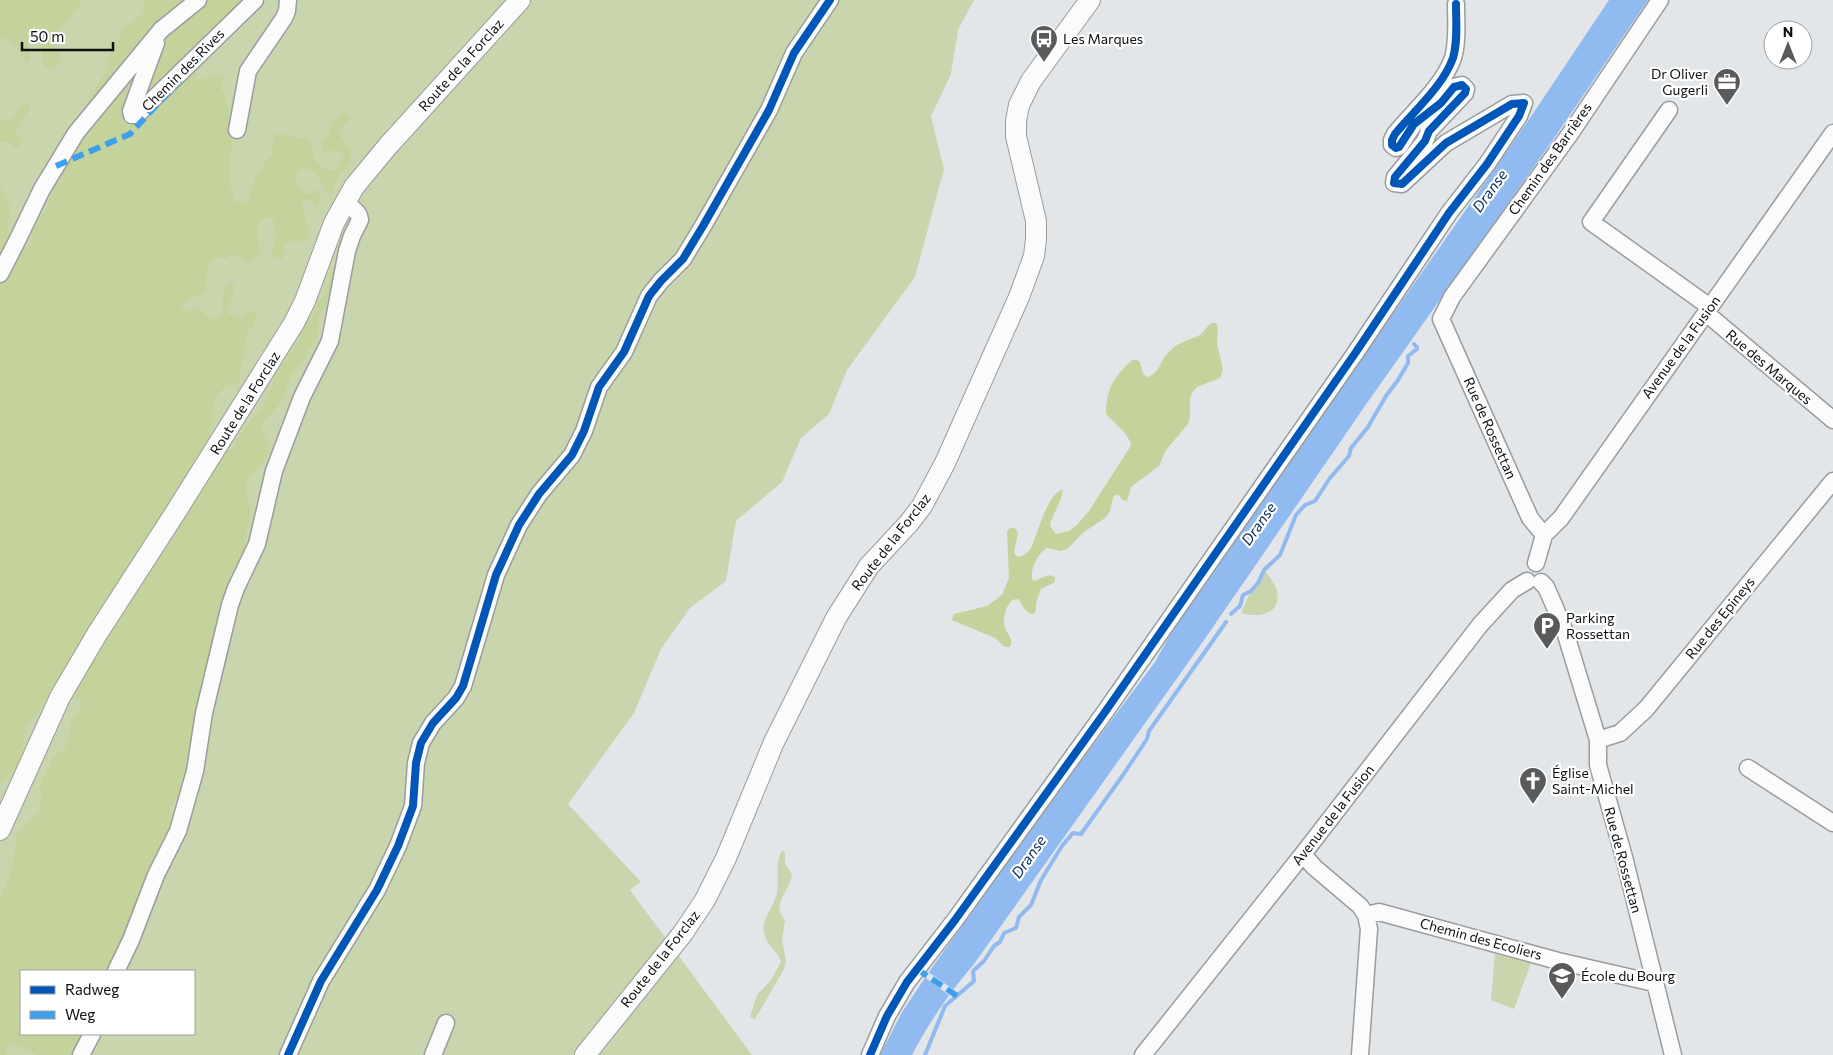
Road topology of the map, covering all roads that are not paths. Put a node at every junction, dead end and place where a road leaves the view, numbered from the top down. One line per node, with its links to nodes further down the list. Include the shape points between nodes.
1 (198, 0): 9 (street)
2 (255, 0): 9 (street, Chemin des Rives, via 137,115 132,115)
3 (288, 0): 11 (street, via 284,18 248,71)
4 (520, 0): 13 (main road, Route de la Forclaz, via 387,147)
5 (830, 0): 32 (street, via 794,53 769,110 704,226 683,259 649,296 627,347 599,388 575,450 534,501 515,532 496,575 463,686 421,742 413,806 396,851 380,884 320,981)
6 (1090, 0): 34 (main road, Route de la Forclaz, via 1031,81 1019,105 1016,136 1036,221 1034,256 943,467 922,506 864,572 832,626 774,742 722,868 698,912)
7 (1660, 0): 16 (street, Chemin des Barrières, via 1570,134 1452,296)
8 (1456, 4): 35 (street, via 1453,57 1432,92 1395,134 1392,145 1399,147 1414,124 1442,102 1454,87 1462,85 1466,89 1430,131 1395,177 1394,183 1402,184 1446,143 1512,104 1524,103 1519,116 1487,164 1448,213 1356,352 1115,698 960,914 907,982)
9 (161, 30): 14 (street, via 70,141)
10 (1669, 110): 15 (street, Rue des Marques, via 1591,222)
11 (237, 130)
12 (1833, 133): 15 (street, Avenue de la Fusion)
13 (344, 204): 24 (main road, Route de la Forclaz, via 329,233 294,323 60,696); 27 (street, via 355,210 360,220 349,244 330,341 302,397 274,471 257,544 230,606 195,771 178,831)
14 (0, 274)
15 (1708, 310): 17 (street, Rue des Marques); 19 (street, Avenue de la Fusion, via 1561,518)
16 (1441, 319): 19 (street, Rue de Rossettan, via 1530,518)
17 (1833, 420)
18 (1833, 481): 21 (street, Rue des Epineys, via 1646,709 1620,733)
19 (1544, 535): 20 (street, Avenue de la Fusion, via 1536,563 1542,565 1545,577)
20 (1534, 581): 21 (street, Rue de Rossettan, via 1546,586 1554,605); 25 (street, Avenue de la Fusion, via 1512,590 1480,625)
21 (1598, 740): 28 (street, Rue de Rossettan, via 1598,765)
22 (1748, 768): 23 (street)
23 (1833, 823)
24 (0, 830)
25 (1302, 854): 26 (street); 36 (street, Avenue de la Fusion)
26 (1366, 915): 28 (street, Chemin des Ecoliers, via 1379,912); 37 (street, via 1368,938)
27 (116, 970)
28 (1654, 983): 38 (street, Rue de Rossettan)
29 (446, 1023): 33 (street)
30 (91, 1035): 31 (street)
31 (81, 1055)
32 (288, 1055)
33 (434, 1055)
34 (585, 1055)
35 (870, 1055)
36 (1143, 1055)
37 (1360, 1055)
38 (1673, 1055)

